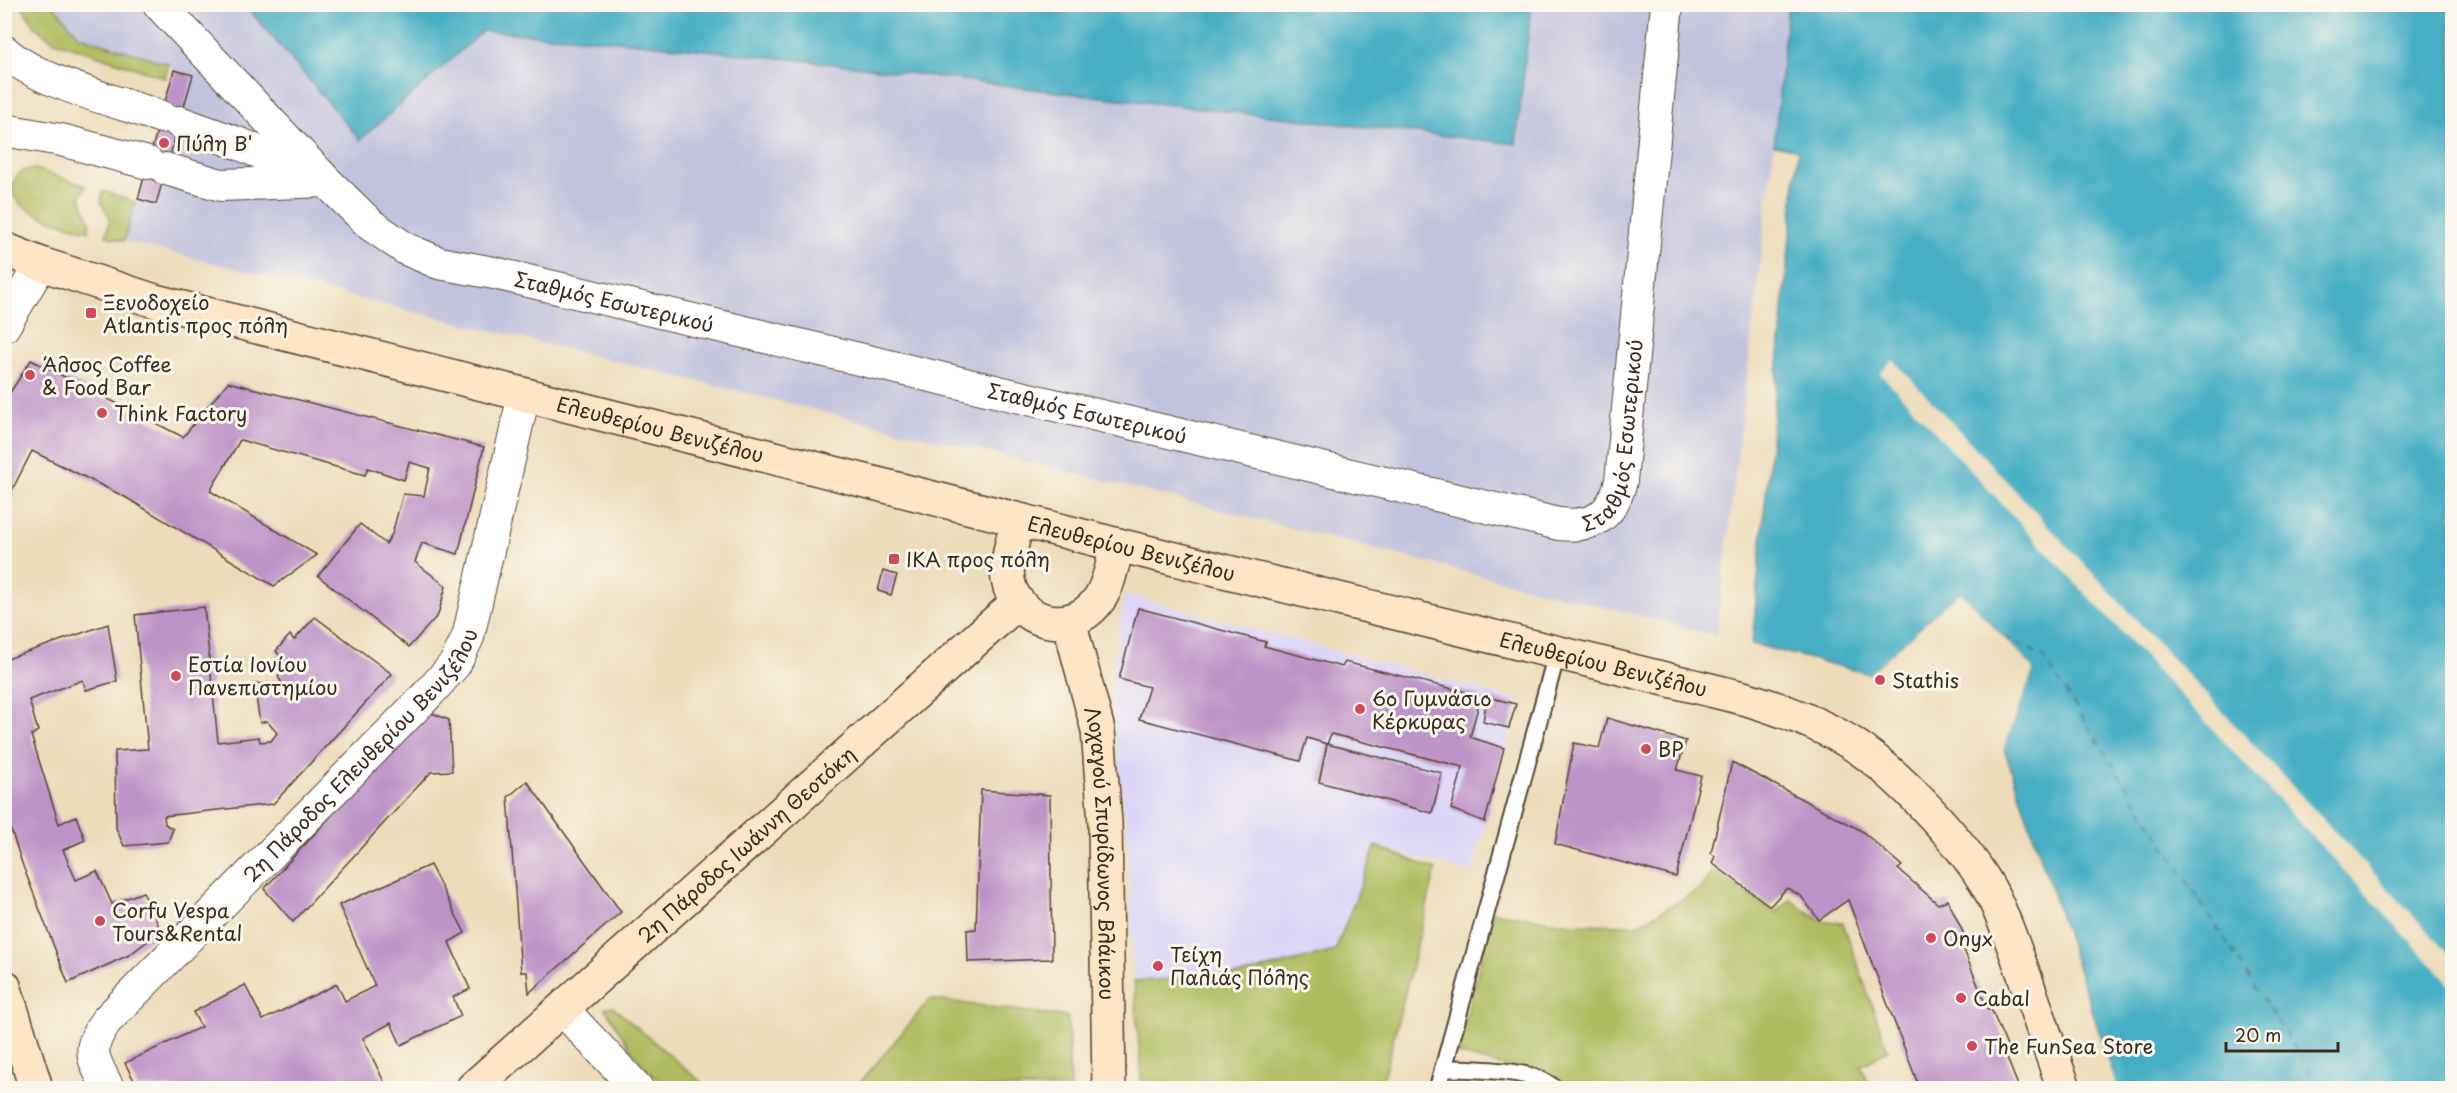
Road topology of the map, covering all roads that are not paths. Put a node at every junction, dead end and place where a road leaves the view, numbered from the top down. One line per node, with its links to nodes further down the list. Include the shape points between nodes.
1 (159, 4): 5 (street, Σταθμός Εσωτερικού)
2 (1667, 4): 5 (street, Σταθμός Εσωτερικού, via 1621,481 1617,495 1602,516 1576,526 439,263 406,249 371,225)
3 (4, 51): 5 (street, via 44,77 240,144)
4 (4, 130): 5 (street, via 61,140 220,185)
5 (326, 181)
6 (5, 248): 7 (main road, Ελευθερίου Βενιζέλου)
7 (41, 264): 8 (street); 9 (main road, Ελευθερίου Βενιζέλου, via 155,301)
8 (4, 326)
9 (524, 395): 10 (main road, Ελευθερίου Βενιζέλου); 19 (street, 2η Πάροδος Ελευθερίου Βενιζέλου, via 468,637 455,664 106,1021 95,1037 92,1054)
10 (1018, 520): 11 (main road, Ελευθερίου Βενιζέλου); 12 (main road, via 1008,580)
11 (1118, 546): 13 (main road, via 1098,602); 14 (main road, Ελευθερίου Βενιζέλου)
12 (1018, 602): 13 (main road, via 1034,616 1053,622); 16 (main road, 2η Πάροδος Ιωάννη Θεοτόκη)
13 (1069, 621): 22 (main road, Λοχαγού Σπυρίδωνος Βλάικου, via 1098,730 1105,823)
14 (1557, 653): 17 (lane); 25 (main road, Ελευθερίου Βενιζέλου, via 1777,708 1834,733 1871,757 1943,826 1990,891)
15 (4, 986): 18 (main road)
16 (563, 1010): 20 (main road, 2η Πάροδος Ιωάννη Θεοτόκη); 21 (street)
17 (1443, 1068): 23 (lane); 24 (lane, via 1502,1072 1545,1081)
18 (36, 1089)
19 (108, 1089)
20 (473, 1089)
21 (637, 1089)
22 (1109, 1089)
23 (1438, 1089)
24 (1554, 1089)
25 (2064, 1089)

